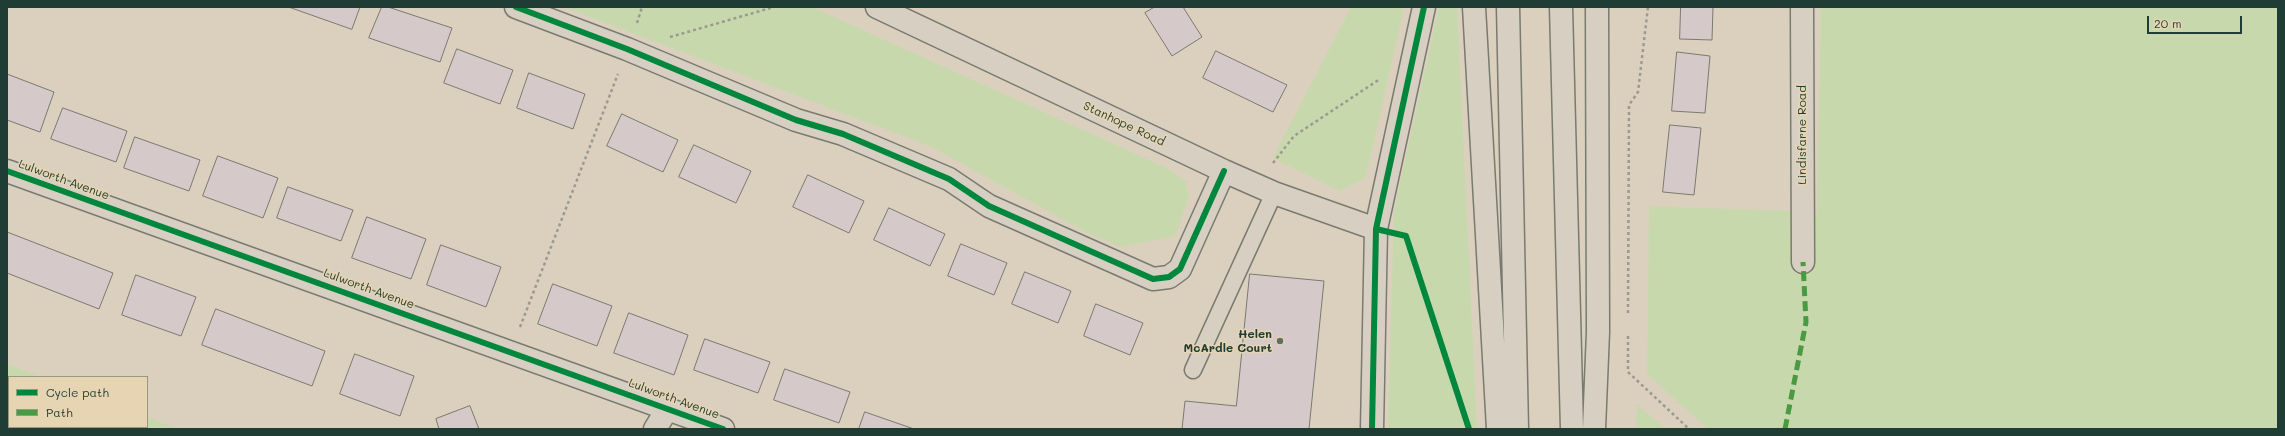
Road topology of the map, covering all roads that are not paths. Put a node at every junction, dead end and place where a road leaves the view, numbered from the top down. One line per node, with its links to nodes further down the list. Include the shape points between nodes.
1 (516, 7): 10 (main road, via 628,49 796,120 843,134 949,179 989,206 1153,279 1169,277 1180,269)
2 (877, 7): 10 (main road, Stanhope Road)
3 (1424, 7): 12 (main road)
4 (1474, 7): 19 (main road)
5 (1508, 7): 20 (main road)
6 (1561, 7): 21 (main road)
7 (1597, 7): 22 (main road, via 1598,332)
8 (1802, 7): 13 (main road, Lindisfarne Road)
9 (7, 171): 15 (main road, Lulworth Avenue)
10 (1224, 171): 11 (main road, Stanhope Road)
11 (1268, 190): 12 (main road, Stanhope Road); 14 (lane)
12 (1376, 229): 18 (main road)
13 (1803, 262)
14 (1193, 370)
15 (668, 408): 16 (main road); 17 (main road, Lulworth Avenue)
16 (655, 429)
17 (723, 429)
18 (1372, 429)
19 (1498, 429)
20 (1518, 429)
21 (1572, 429)
22 (1594, 429)

